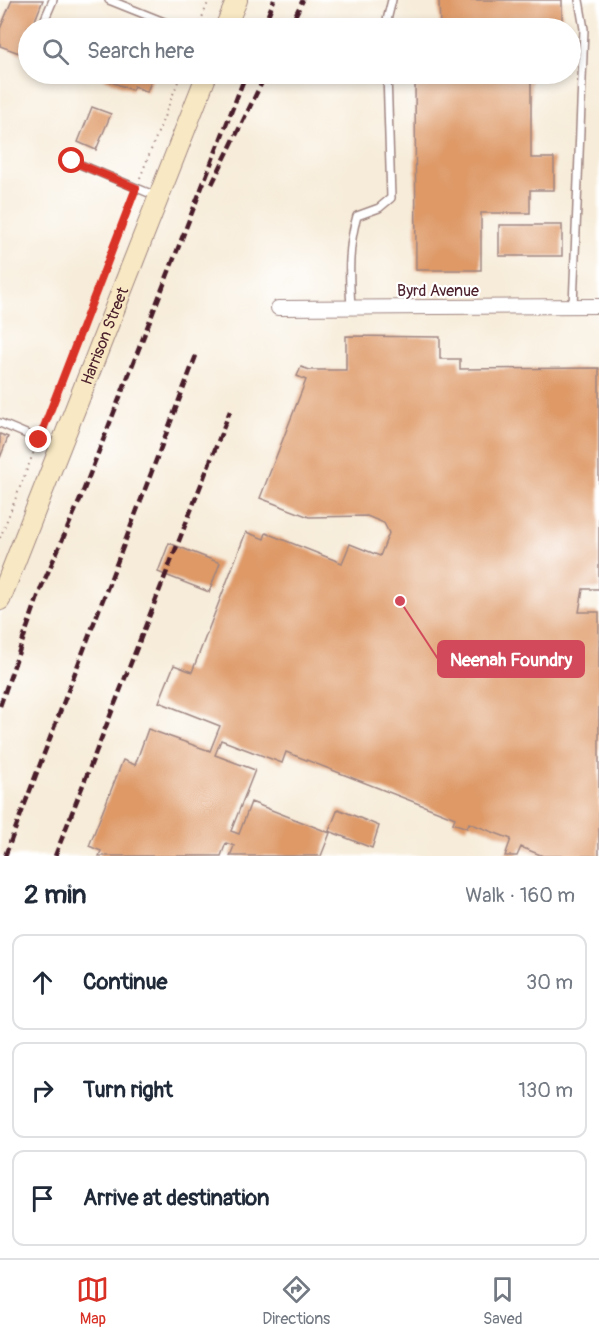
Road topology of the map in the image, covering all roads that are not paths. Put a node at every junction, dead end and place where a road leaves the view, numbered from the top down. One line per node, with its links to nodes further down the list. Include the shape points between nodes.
1 (53, 0): 6 (lane)
2 (109, 0): 7 (lane)
3 (237, 0): 8 (main road)
4 (392, 0): 9 (lane)
5 (579, 0): 14 (lane, via 584,29)
6 (45, 18)
7 (154, 18)
8 (229, 18)
9 (388, 18)
10 (203, 84): 13 (main road, Harrison Street)
11 (387, 84): 17 (lane, via 391,198 379,208 357,216 349,274)
12 (72, 161): 13 (lane)
13 (159, 196): 19 (main road, Harrison Street)
14 (573, 306): 15 (street, Byrd Avenue); 17 (street, Byrd Avenue)
15 (599, 306)
16 (278, 308): 17 (street, Byrd Avenue)
17 (351, 308)
18 (0, 423): 19 (lane)
19 (59, 448): 20 (main road, Harrison Street)
20 (0, 600)

